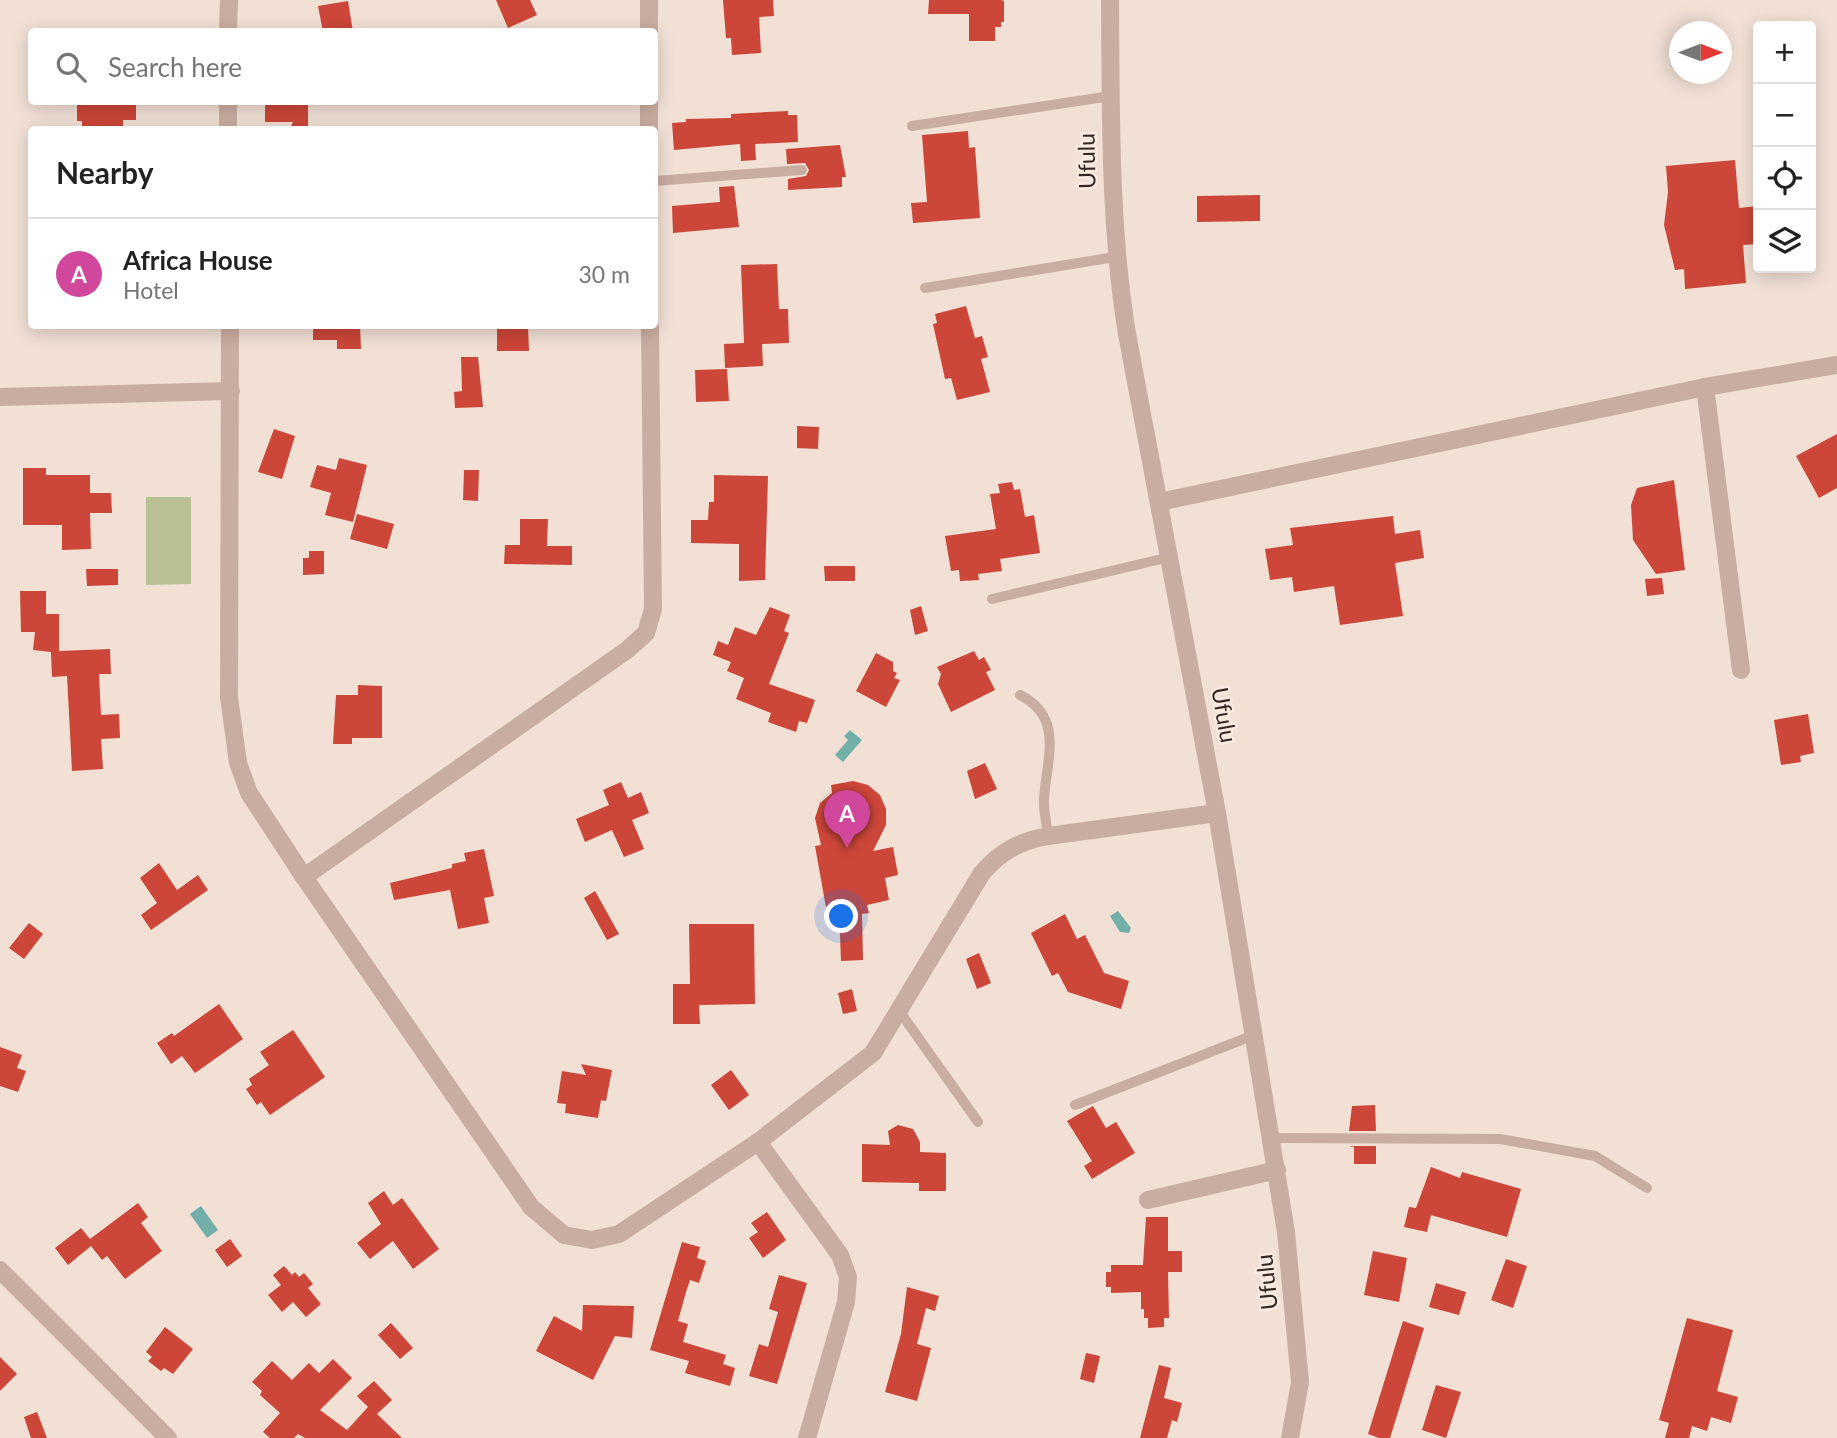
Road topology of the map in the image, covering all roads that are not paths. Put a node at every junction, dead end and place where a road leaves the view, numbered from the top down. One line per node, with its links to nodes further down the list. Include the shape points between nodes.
1 (229, 0): 4 (street)
2 (649, 0): 5 (street)
3 (1110, 0): 6 (street, Ufulu)
4 (228, 28)
5 (649, 28)
6 (1111, 96): 11 (lane); 14 (street, Ufulu)
7 (228, 105): 9 (street)
8 (649, 105): 10 (street)
9 (228, 126)
10 (649, 126)
11 (912, 126)
12 (802, 170): 13 (lane)
13 (658, 181)
14 (1115, 257): 15 (lane); 22 (street, Ufulu)
15 (925, 288)
16 (230, 329): 20 (street)
17 (650, 329): 29 (street, via 653,609 646,633)
18 (1837, 365): 19 (street)
19 (1705, 387): 22 (street); 25 (street)
20 (231, 391): 21 (street); 29 (street, via 229,697 233,732 249,793)
21 (0, 397)
22 (1160, 502): 23 (street, Ufulu)
23 (1170, 557): 24 (lane); 27 (street, Ufulu)
24 (992, 600)
25 (1741, 670)
26 (1020, 695): 28 (lane, via 1038,704 1049,726 1044,799)
27 (1217, 813): 28 (street); 31 (street, Ufulu)
28 (1048, 836): 30 (street, via 1014,846 982,873)
29 (304, 877): 35 (street, via 531,1207 553,1229 577,1239 619,1234)
30 (900, 1012): 33 (lane); 35 (street, via 862,1064)
31 (1254, 1035): 32 (lane); 34 (street, Ufulu)
32 (1075, 1105)
33 (978, 1122)
34 (1271, 1138): 36 (street, Ufulu); 37 (lane, via 1500,1139 1595,1156)
35 (758, 1142): 41 (street, via 841,1255 848,1278 846,1302)
36 (1277, 1170): 38 (street); 42 (street, Ufulu, via 1299,1353 1298,1405)
37 (1647, 1188)
38 (1148, 1200)
39 (0, 1270): 40 (street)
40 (168, 1438)
41 (807, 1438)
42 (1290, 1438)

